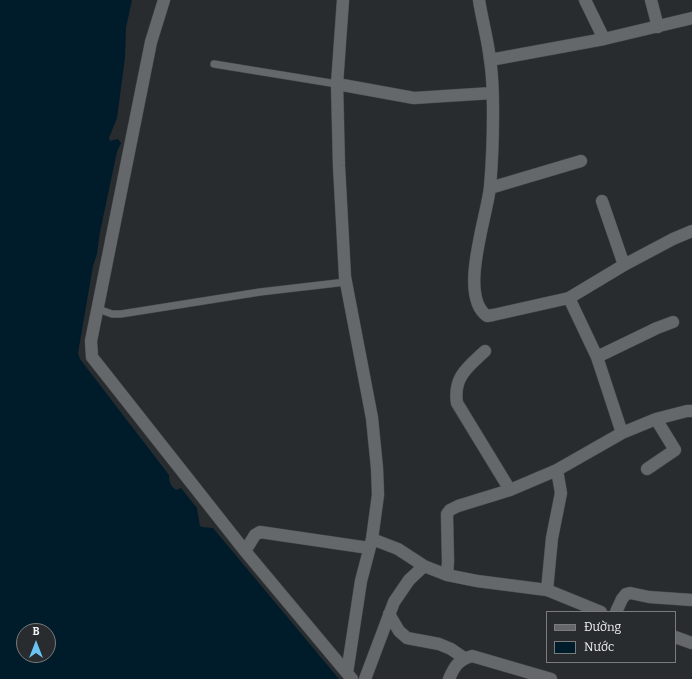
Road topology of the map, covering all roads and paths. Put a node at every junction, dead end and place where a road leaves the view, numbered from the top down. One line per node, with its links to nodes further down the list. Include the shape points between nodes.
1 (164, 0): 20 (street, via 150,42)
2 (343, 0): 11 (street)
3 (478, 0): 9 (street)
4 (585, 0): 8 (street)
5 (651, 0): 7 (street)
6 (692, 18): 7 (street)
7 (658, 27): 8 (street)
8 (604, 39): 9 (street)
9 (490, 60): 12 (street)
10 (214, 64): 11 (lane)
11 (337, 84): 12 (street, via 414,98); 18 (street)
12 (492, 93): 14 (street)
13 (580, 161): 14 (street)
14 (490, 188): 19 (street, via 475,262 475,286 479,308 487,316)
15 (602, 201): 17 (street)
16 (692, 231): 17 (street)
17 (624, 265): 19 (street)
18 (346, 282): 20 (lane, via 260,292 121,314); 30 (street, via 372,418 377,468 378,495)
19 (569, 298): 23 (street)
20 (98, 309): 31 (street, via 91,341 92,357)
21 (673, 322): 23 (street)
22 (485, 351): 29 (street, via 458,380 455,394 457,403)
23 (597, 356): 26 (street)
24 (691, 410): 25 (street)
25 (656, 419): 26 (street); 27 (street, via 675,450)
26 (622, 433): 28 (street)
27 (647, 469)
28 (557, 470): 29 (street); 34 (street, via 561,493 552,538)
29 (510, 490): 33 (street, via 458,506 447,514)
30 (370, 544): 31 (street, via 316,542 260,532 255,535); 32 (street, via 398,549); 42 (street, via 361,582)
31 (245, 551): 42 (street)
32 (424, 566): 33 (street); 38 (street, via 401,590)
33 (447, 575): 34 (street)
34 (547, 590): 36 (street)
35 (692, 600): 37 (street, via 630,593 622,599)
36 (599, 611)
37 (616, 611)
38 (389, 614): 41 (street, via 399,631 407,638 439,644); 43 (street)
39 (676, 637): 40 (street)
40 (692, 643)
41 (464, 658): 44 (street, via 458,662); 45 (street, via 472,656)
42 (350, 676)
43 (365, 679)
44 (449, 679)
45 (551, 679)

